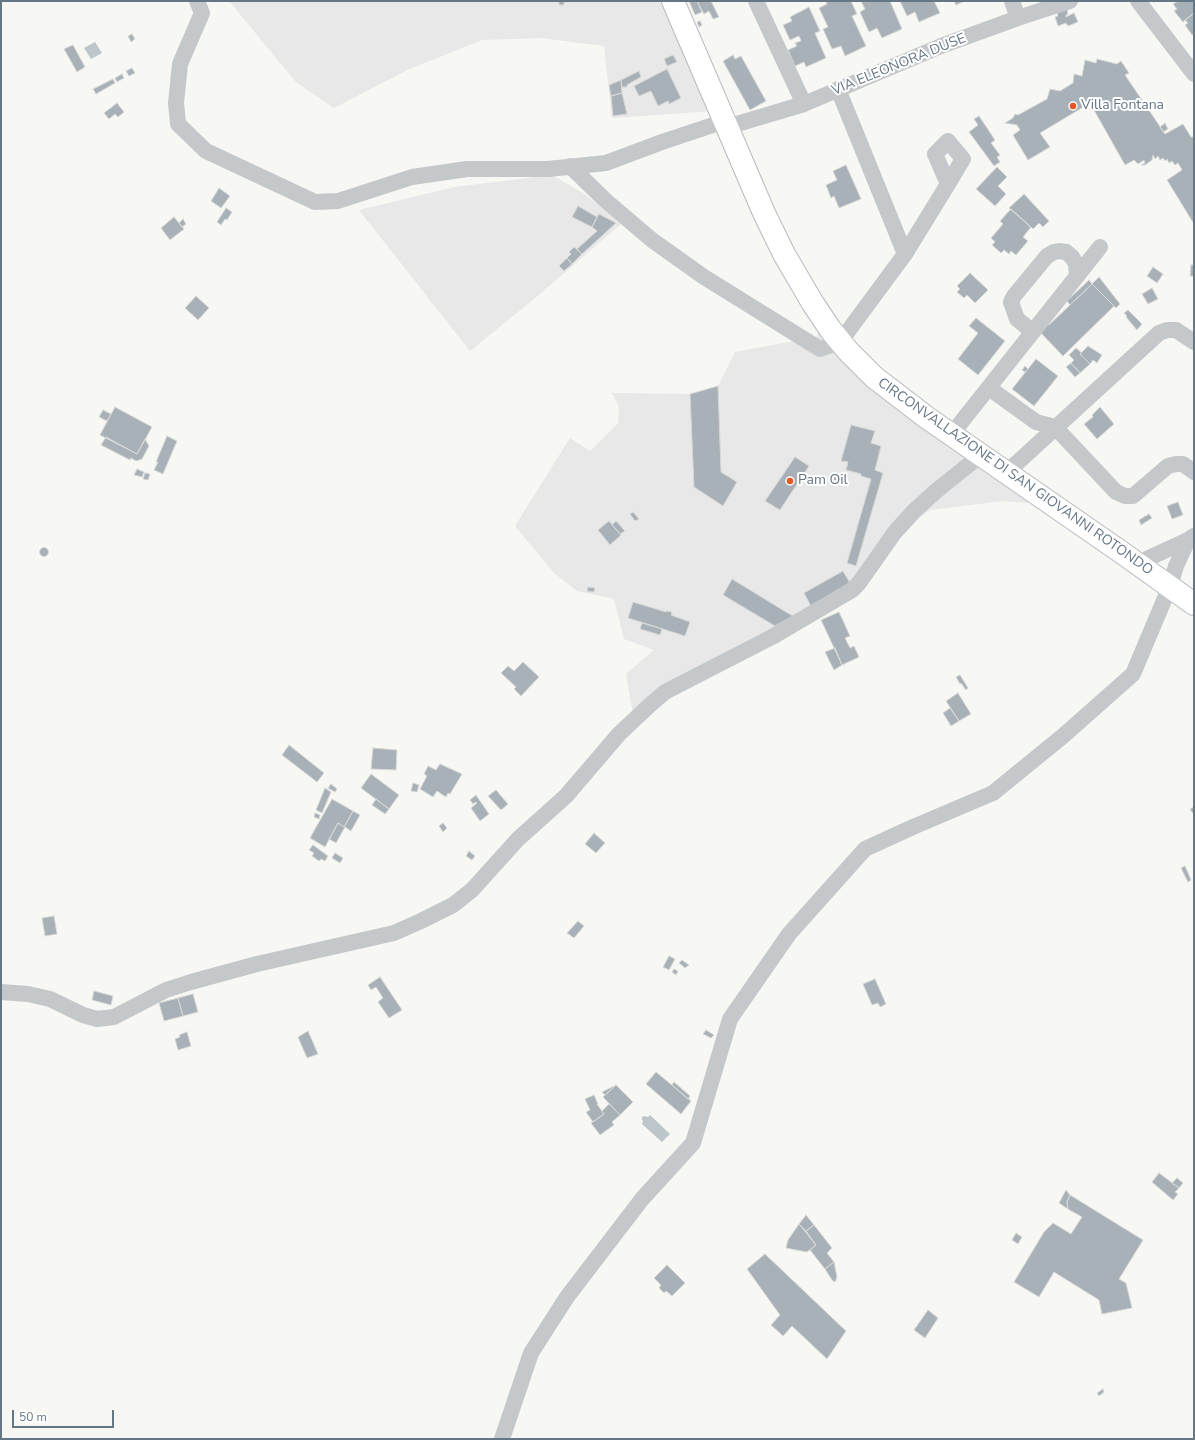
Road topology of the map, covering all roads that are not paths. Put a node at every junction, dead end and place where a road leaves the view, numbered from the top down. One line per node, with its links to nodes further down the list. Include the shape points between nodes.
1 (197, 1): 12 (street, VIA ELEONORA DUSE, via 202,13 180,64 176,103 178,124 206,151 315,202 338,202 412,177 467,169 548,169)
2 (673, 1): 11 (main road, CIRCONVALLAZIONE DI SAN GIOVANNI ROTONDO)
3 (756, 1): 10 (street)
4 (1012, 1): 7 (street)
5 (1070, 1): 7 (street, VIA ELEONORA DUSE)
6 (1138, 1): 8 (street)
7 (1018, 18): 9 (street, VIA ELEONORA DUSE, via 941,46)
8 (1194, 74)
9 (838, 89): 10 (street, VIA ELEONORA DUSE); 15 (street)
10 (804, 104): 11 (street, VIA ELEONORA DUSE)
11 (726, 124): 12 (street, VIA ELEONORA DUSE, via 662,142 606,162); 18 (main road, CIRCONVALLAZIONE DI SAN GIOVANNI ROTONDO, via 764,213 793,271)
12 (570, 166): 18 (street, via 652,240 704,277 820,349)
13 (948, 184): 15 (street)
14 (1100, 247): 16 (street)
15 (905, 254): 18 (street)
16 (1077, 275): 17 (street); 17 (street, via 1076,264 1072,258 1066,252 1054,252 1047,256 1014,296 1011,302 1017,319)
17 (1033, 332): 20 (street)
18 (840, 342): 22 (main road, CIRCONVALLAZIONE DI SAN GIOVANNI ROTONDO, via 874,377)
19 (1194, 342): 21 (street, via 1176,330 1159,333)
20 (989, 388): 21 (street, via 1036,422); 22 (street)
21 (1055, 427): 24 (street, via 1116,492 1125,496 1133,496 1168,466 1183,464); 25 (street)
22 (952, 435): 23 (main road, CIRCONVALLAZIONE DI SAN GIOVANNI ROTONDO)
23 (981, 456): 25 (main road, CIRCONVALLAZIONE DI SAN GIOVANNI ROTONDO); 30 (street, via 915,510 895,532 852,590 772,637 666,692 651,704 619,734 566,796 518,839 472,890 453,905 394,933 264,963 166,990 114,1017 97,1020 50,999)
24 (1194, 472)
25 (1006, 473): 27 (main road, CIRCONVALLAZIONE DI SAN GIOVANNI ROTONDO)
26 (1191, 538): 27 (street); 28 (street, via 1176,566)
27 (1138, 564): 28 (main road, CIRCONVALLAZIONE DI SAN GIOVANNI ROTONDO)
28 (1170, 586): 29 (main road, CIRCONVALLAZIONE DI SAN GIOVANNI ROTONDO); 31 (street, via 1133,674 993,793 865,849 789,934 730,1019 693,1143 642,1199 563,1303 531,1353)
29 (1194, 604)
30 (1, 992)
31 (502, 1439)

